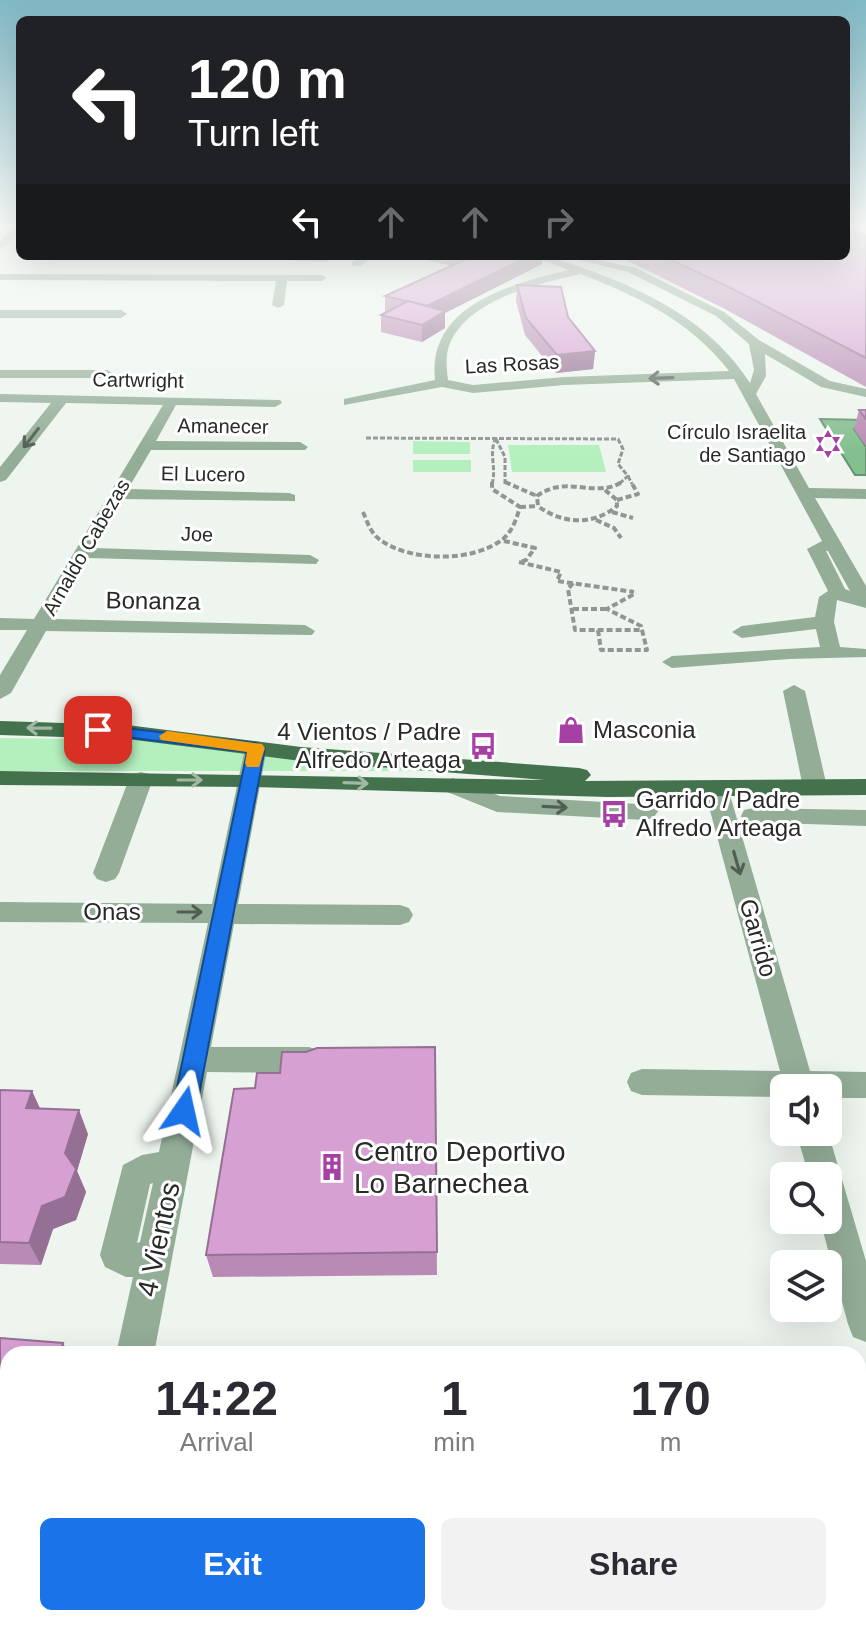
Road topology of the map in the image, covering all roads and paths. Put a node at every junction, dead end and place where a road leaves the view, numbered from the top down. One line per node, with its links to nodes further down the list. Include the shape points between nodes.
1 (279, 300): 5 (street)
2 (492, 300): 14 (street, Las Rosas, via 449,331 439,350)
3 (646, 300): 12 (street, via 681,319)
4 (692, 300): 8 (street, via 720,314)
5 (278, 305)
6 (0, 314): 7 (street)
7 (121, 314)
8 (755, 343): 9 (street); 16 (street, via 763,369)
9 (779, 358): 13 (street); 15 (street, via 826,384)
10 (0, 374): 11 (street)
11 (107, 374)
12 (739, 375): 14 (street, Las Rosas, one-way to 14, via 473,389); 16 (street)
13 (845, 375)
14 (442, 383): 20 (street)
15 (866, 393)
16 (749, 394): 31 (street)
17 (0, 398): 18 (street, Cartwright)
18 (62, 399): 19 (street, Cartwright); 29 (street, one-way to 29)
19 (172, 401): 21 (street, Cartwright); 24 (street, Arnaldo Cabezas)
20 (349, 402)
21 (275, 403)
22 (366, 438): 23 (path)
23 (496, 438): 26 (path, via 491,447); 27 (path, via 505,457); 28 (path, via 618,439 623,449 618,464)
24 (146, 445): 25 (street, Amanecer); 32 (street, Arnaldo Cabezas)
25 (300, 447)
26 (496, 474): 27 (path); 38 (path, via 492,489)
27 (503, 475): 34 (path, via 505,484)
28 (628, 476): 30 (path); 36 (path, via 638,494)
29 (0, 477)
30 (605, 490): 34 (path, via 560,484); 36 (path)
31 (804, 493): 33 (street); 45 (street)
32 (117, 494): 35 (street, El Lucero); 46 (street, Arnaldo Cabezas)
33 (866, 494)
34 (537, 496): 37 (path)
35 (289, 498)
36 (617, 500): 40 (path)
37 (538, 506): 38 (path); 42 (path, via 559,518)
38 (520, 507): 44 (path, via 519,522)
39 (363, 512): 44 (path, via 376,537 407,551 460,554)
40 (612, 512): 41 (path); 42 (path)
41 (633, 518)
42 (595, 519): 43 (path)
43 (621, 538)
44 (503, 541): 48 (path, via 535,548 519,562 561,572 557,581)
45 (832, 543): 49 (street, via 816,549); 50 (street)
46 (82, 553): 47 (street, Joe); 55 (street, Arnaldo Cabezas)
47 (310, 560)
48 (573, 583): 51 (path, via 568,589); 52 (path, via 636,593)
49 (838, 593): 50 (street); 53 (street, via 828,597)
50 (866, 602)
51 (573, 609): 52 (path); 56 (path, via 575,630)
52 (607, 609): 57 (path)
53 (824, 622): 59 (street); 60 (street)
54 (0, 624): 55 (street, Bonanza)
55 (40, 625): 58 (street, Bonanza); 64 (street, Arnaldo Cabezas)
56 (598, 630): 57 (path); 57 (path, via 601,650 647,650)
57 (642, 630)
58 (305, 631)
59 (742, 632)
60 (832, 653): 61 (street); 62 (street)
61 (859, 653)
62 (672, 662)
63 (794, 691): 71 (street)
64 (0, 693)
65 (0, 728): 66 (main road, one-way to 65, via 127,732)
66 (256, 748): 69 (street, 4 Vientos); 73 (main road, via 541,771)
67 (0, 778): 68 (main road)
68 (141, 779): 69 (main road, one-way to 69); 77 (street)
69 (250, 780): 70 (main road, one-way to 70); 79 (street, 4 Vientos)
70 (453, 786): 73 (street, one-way to 73, via 497,804 645,812)
71 (815, 787): 72 (main road); 74 (main road)
72 (866, 787)
73 (675, 788): 74 (main road)
74 (716, 788): 83 (street, Garrido, one-way to 83)
75 (753, 816): 76 (street)
76 (866, 818)
77 (106, 873)
78 (0, 912): 79 (street, Onas, one-way to 79)
79 (224, 912): 80 (street, Onas); 81 (street, 4 Vientos)
80 (400, 915)
81 (194, 1059): 82 (street); 90 (street, 4 Vientos, via 174,1164 135,1176 117,1255 126,1260 154,1259)
82 (309, 1060)
83 (796, 1074)
84 (642, 1082): 86 (street)
85 (866, 1085): 87 (street)
86 (770, 1086)
87 (842, 1086)
88 (841, 1234): 89 (street)
89 (866, 1324)
90 (137, 1346)

